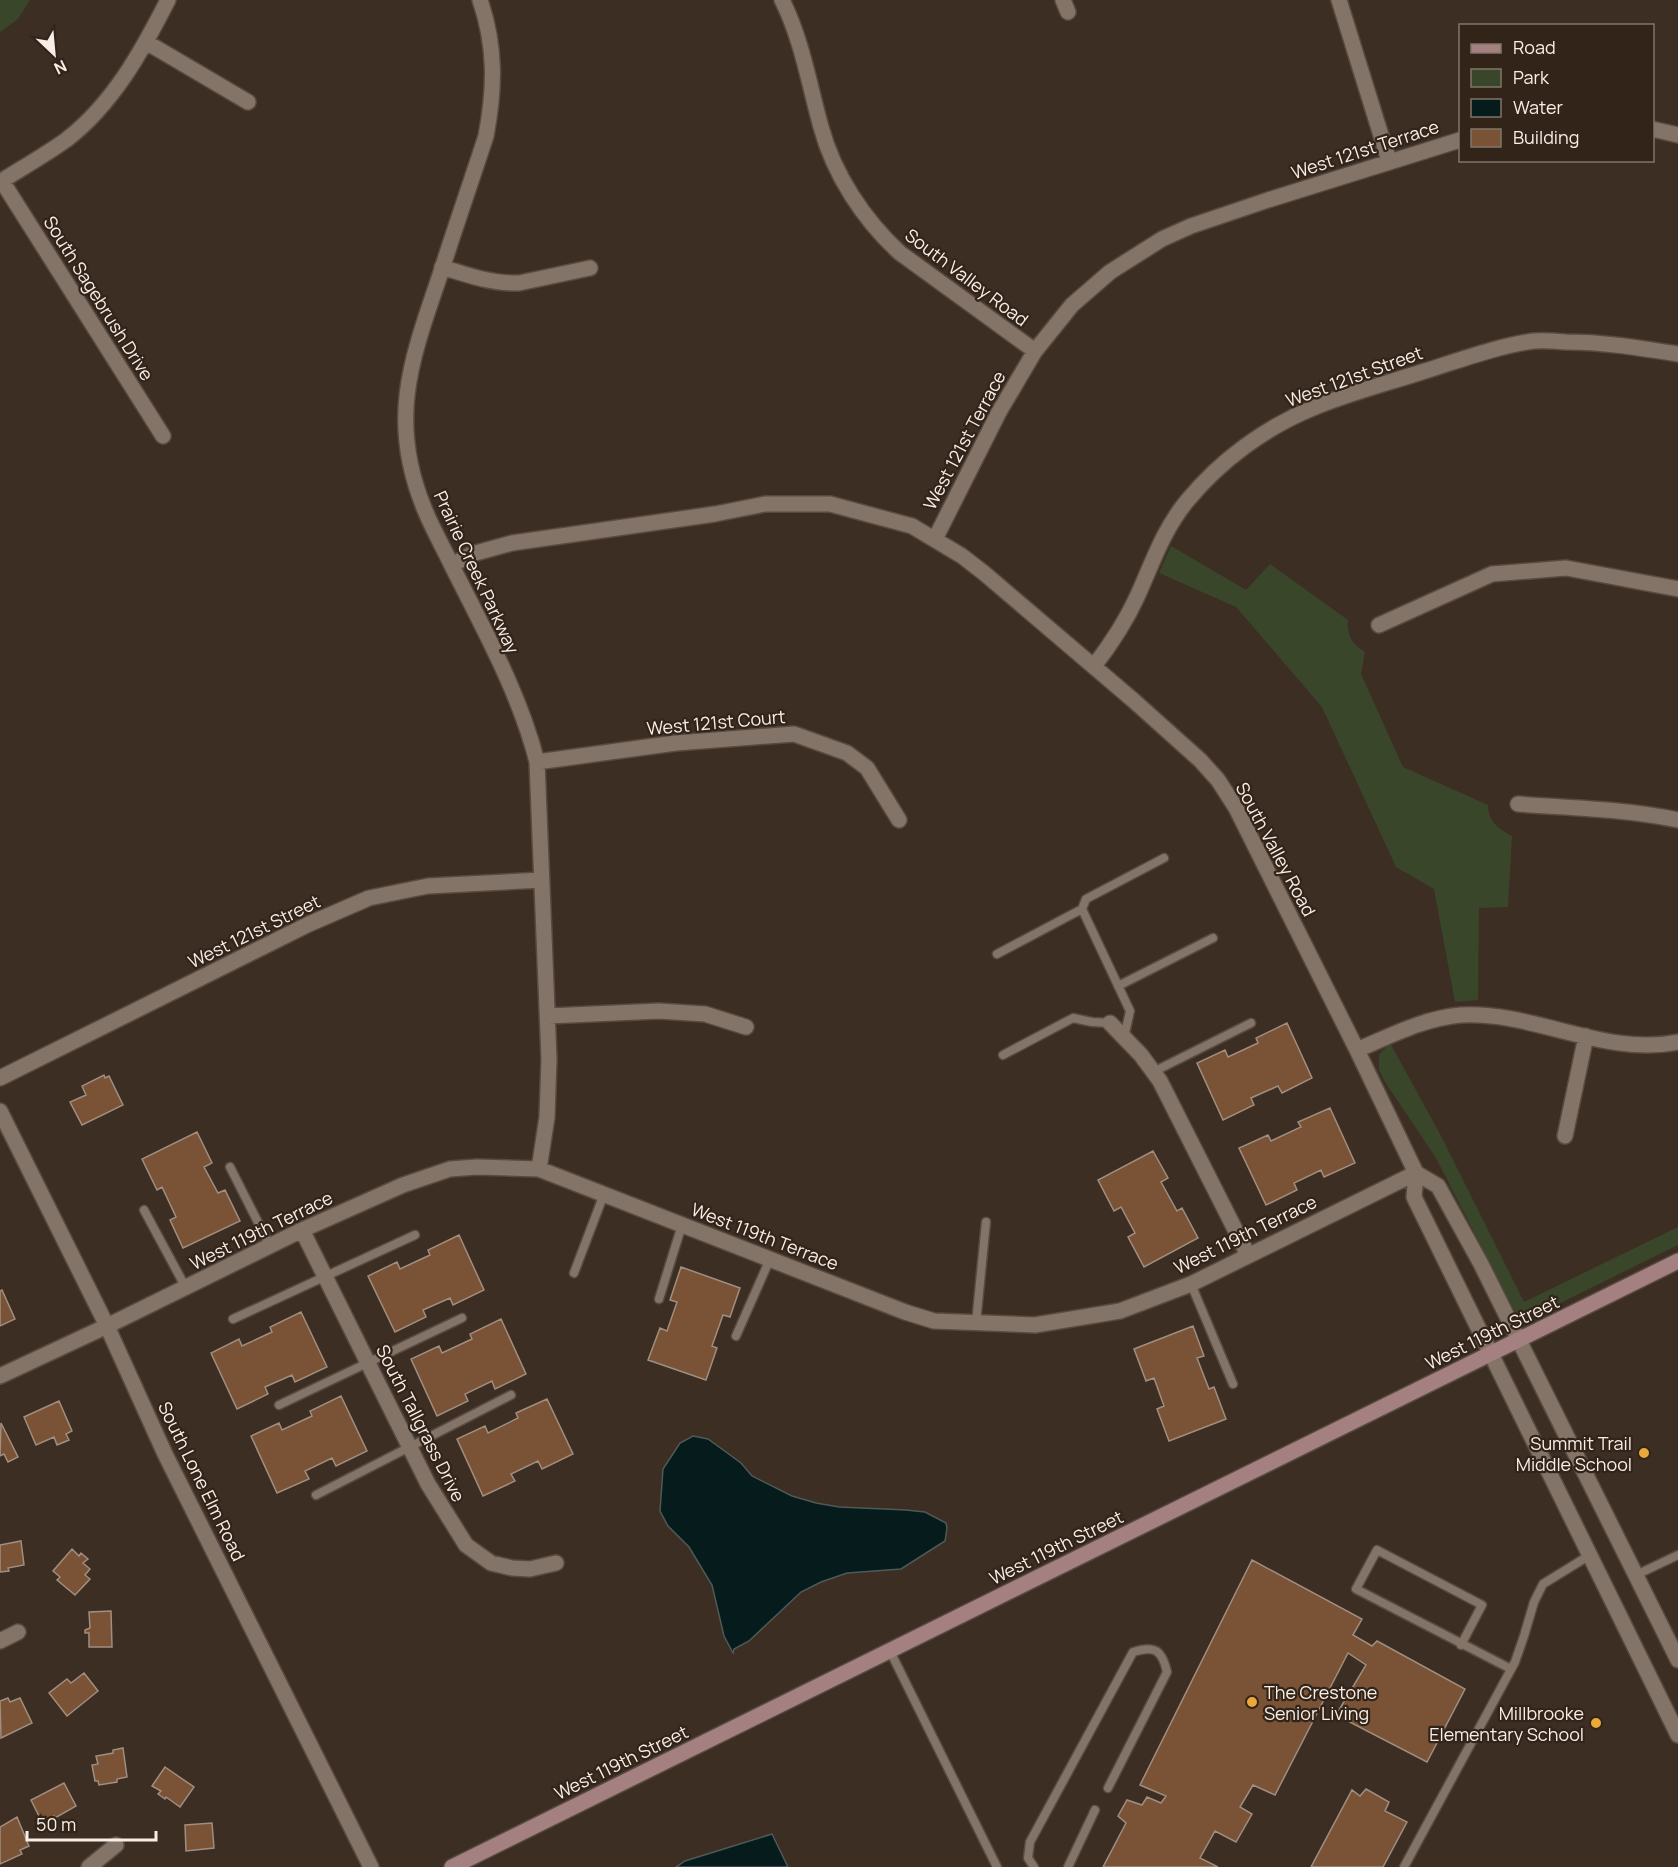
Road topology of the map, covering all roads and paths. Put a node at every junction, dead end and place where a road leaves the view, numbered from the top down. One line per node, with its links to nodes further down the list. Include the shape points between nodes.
1 (168, 0): 5 (street)
2 (480, 0): 12 (street, Prairie Creek Parkway, via 493,61 492,107)
3 (782, 0): 14 (street, South Valley Road, via 798,38 828,150 858,204 900,253)
4 (1339, 0): 10 (street)
5 (146, 42): 6 (street); 11 (street, via 114,92 93,116 65,140)
6 (248, 102)
7 (1654, 129): 8 (street)
8 (1678, 135)
9 (1459, 141): 10 (street, West 121st Terrace)
10 (1389, 161): 14 (street, West 121st Terrace, via 1162,239 1110,272 1072,305)
11 (1, 181): 16 (street, South Sagebrush Drive)
12 (442, 267): 13 (street, via 510,283); 18 (street, Prairie Creek Parkway, via 410,367 405,428 418,491)
13 (590, 268)
14 (1035, 351): 17 (street, West 121st Terrace, via 999,412)
15 (1678, 354): 21 (street, West 121st Street, via 1600,342 1535,341 1351,394 1286,421 1230,457 1187,500 1162,539 1126,620)
16 (163, 436)
17 (935, 539): 18 (street, West 121st Terrace, via 912,526 830,504 765,504 513,543 487,549); 21 (street, South Valley Road, via 984,573)
18 (452, 565): 22 (street, Prairie Creek Parkway, via 520,709)
19 (1678, 589): 20 (street, via 1566,568 1492,574)
20 (1378, 625)
21 (1094, 666): 39 (street, South Valley Road, via 1218,780 1250,834)
22 (537, 762): 24 (street, West 121st Court, via 676,743 795,734 847,753 867,768); 27 (street, Prairie Creek Parkway)
23 (1518, 804): 25 (street, via 1620,811)
24 (899, 820)
25 (1678, 820)
26 (1164, 858): 28 (lane, via 1086,899)
27 (542, 880): 32 (street, Prairie Creek Parkway); 42 (street, West 121st Street, via 428,886 369,898)
28 (1082, 909): 30 (lane); 31 (lane)
29 (1213, 938): 31 (lane)
30 (997, 954)
31 (1118, 986): 37 (lane, via 1130,1011)
32 (548, 1016): 35 (street, via 659,1011 705,1014); 46 (street, Prairie Creek Parkway, via 547,1117)
33 (1110, 1023): 37 (street); 40 (lane, via 1073,1018)
34 (1251, 1023): 41 (lane)
35 (746, 1027)
36 (1586, 1036): 38 (street, via 1646,1046); 39 (street, via 1501,1017 1460,1015 1422,1023); 44 (street)
37 (1124, 1038): 41 (street)
38 (1678, 1042)
39 (1357, 1050): 47 (street, South Valley Road)
40 (1003, 1055)
41 (1154, 1072): 55 (street)
42 (0, 1078)
43 (0, 1111): 66 (street, South Lone Elm Road)
44 (1565, 1136)
45 (230, 1167): 54 (lane)
46 (538, 1169): 48 (street, West 119th Terrace); 52 (street, West 119th Terrace, via 450,1169 403,1185)
47 (1416, 1173): 55 (street, West 119th Terrace); 68 (street, South Valley Road, via 1437,1186); 69 (street, South Valley Road, via 1414,1197)
48 (604, 1194): 51 (street, West 119th Terrace); 58 (lane)
49 (144, 1210): 61 (lane)
50 (986, 1222): 65 (lane)
51 (682, 1225): 56 (street, West 119th Terrace); 62 (lane)
52 (302, 1230): 54 (street, West 119th Terrace); 59 (street, South Tallgrass Drive)
53 (415, 1234): 59 (lane)
54 (270, 1246): 61 (street, West 119th Terrace)
55 (1248, 1255): 60 (street, West 119th Terrace)
56 (771, 1259): 65 (street, West 119th Terrace, via 905,1312 934,1321); 67 (lane)
57 (1678, 1261): 68 (main road, West 119th Street)
58 (574, 1273)
59 (324, 1276): 64 (lane); 70 (street, South Tallgrass Drive)
60 (1191, 1284): 65 (street, West 119th Terrace, via 1120,1311 1035,1325); 72 (lane)
61 (186, 1288): 66 (street, West 119th Terrace)
62 (659, 1299)
63 (462, 1318): 70 (lane)
64 (233, 1319)
65 (976, 1323)
66 (107, 1326): 71 (street, West 119th Terrace); 92 (street, South Lone Elm Road, via 165,1454)
67 (736, 1336)
68 (1519, 1340): 69 (main road, West 119th Street); 80 (street, South Valley Road)
69 (1491, 1354): 77 (street, South Valley Road); 84 (main road, West 119th Street)
70 (368, 1363): 74 (lane); 75 (street, South Tallgrass Drive)
71 (0, 1377)
72 (1233, 1384)
73 (511, 1395): 75 (lane)
74 (279, 1405)
75 (410, 1448): 76 (lane); 79 (street, South Tallgrass Drive, via 466,1545 491,1563 512,1568 530,1569)
76 (316, 1495)
77 (1590, 1555): 86 (lane, via 1543,1584); 87 (street, South Valley Road)
78 (1678, 1555): 80 (lane)
79 (556, 1563)
80 (1636, 1575): 85 (street, South Valley Road)
81 (18, 1632): 82 (street)
82 (0, 1641)
83 (1461, 1645): 83 (lane, via 1356,1589 1377,1550 1482,1605); 86 (lane)
84 (890, 1651): 93 (main road, West 119th Street); 94 (lane)
85 (1678, 1660)
86 (1511, 1669): 97 (lane)
87 (1678, 1735)
88 (1108, 1788): 95 (lane, via 1167,1672 1157,1651 1146,1648 1133,1652 1030,1842 1028,1857)
89 (1095, 1810): 96 (lane)
90 (116, 1845): 91 (street)
91 (89, 1867)
92 (371, 1867)
93 (452, 1867)
94 (996, 1867)
95 (1034, 1867)
96 (1068, 1867)
97 (1404, 1867)

